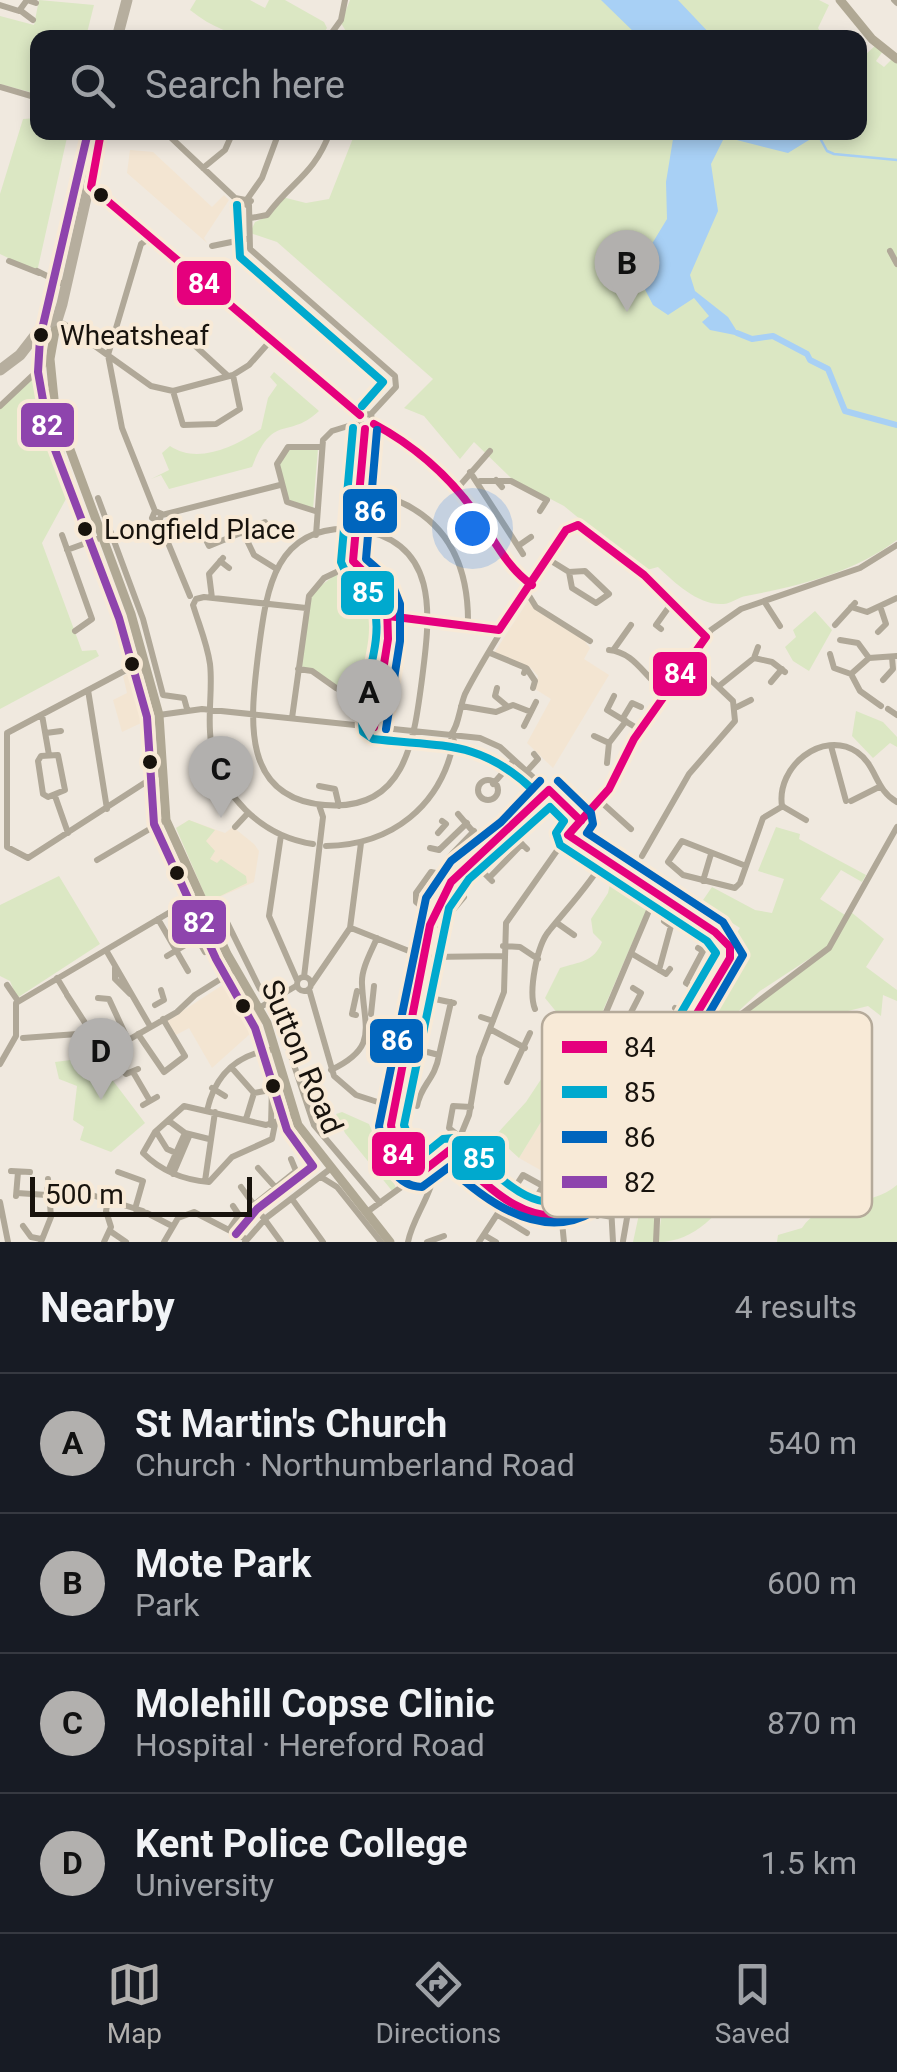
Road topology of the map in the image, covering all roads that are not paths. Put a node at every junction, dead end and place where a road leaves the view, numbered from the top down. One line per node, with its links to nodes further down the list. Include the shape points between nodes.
1 (127, 0): 8 (highway)
2 (345, 0): 9 (street)
3 (840, 0): 10 (main road)
4 (36, 2): 6 (street, via 26,0)
5 (0, 6): 6 (street)
6 (21, 10): 7 (street)
7 (33, 20)
8 (119, 30)
9 (335, 30)
10 (867, 30)
11 (867, 30): 12 (main road)
12 (897, 59)
13 (0, 87): 14 (street)
14 (30, 96)
15 (101, 140): 21 (highway)
16 (174, 140): 20 (street)
17 (227, 140): 20 (street)
18 (276, 140): 22 (street, via 262,180)
19 (327, 140): 23 (street, via 317,166 266,216)
20 (207, 169): 22 (street)
21 (92, 188): 24 (street); 32 (highway)
22 (243, 201): 23 (street)
23 (251, 218): 26 (street)
24 (142, 226): 25 (street); 27 (street)
25 (153, 236): 27 (street); 35 (street)
26 (246, 239): 28 (street); 44 (street, via 250,250 396,378 396,387)
27 (143, 240): 36 (street)
28 (212, 246)
29 (890, 251): 31 (street)
30 (9, 260): 32 (street)
31 (897, 264)
32 (65, 289): 33 (highway)
33 (55, 319): 36 (street); 37 (main road, Sutton Road); 38 (highway)
34 (179, 331): 39 (street)
35 (272, 339): 39 (street); 45 (street)
36 (108, 355): 41 (street, via 156,389); 59 (street, via 122,428)
37 (50, 359): 42 (main road, Sutton Road); 43 (street)
38 (0, 370)
39 (231, 376): 41 (street); 41 (street, via 238,415 195,428 180,420)
40 (38, 381): 42 (street, via 41,392)
41 (173, 390)
42 (52, 392): 56 (main road, Sutton Road, via 60,432)
43 (0, 406)
44 (371, 414): 45 (street); 46 (street)
45 (361, 422): 46 (street); 47 (street, via 329,432); 61 (street)
46 (374, 424): 55 (street)
47 (322, 447): 52 (street, via 282,450); 58 (street)
48 (490, 450): 49 (street)
49 (470, 472): 51 (street); 55 (street)
50 (496, 480): 51 (street); 53 (street); 57 (street, via 547,500)
51 (480, 481): 65 (street, via 521,550)
52 (278, 482): 58 (street, via 292,506); 59 (street)
53 (502, 488)
54 (363, 490): 87 (street, via 408,506 447,539 467,587)
55 (455, 490): 75 (street, via 504,564)
56 (97, 504): 66 (main road, Sutton Road); 126 (street, Sutton Road, via 143,620 162,693 184,698)
57 (540, 510)
58 (315, 511): 63 (street)
59 (159, 516): 78 (street)
60 (266, 527): 62 (street, via 265,522)
61 (355, 529): 63 (street); 71 (street); 85 (street, via 384,538 413,561 428,591)
62 (243, 532): 67 (street); 73 (street, via 254,555)
63 (316, 534): 73 (street)
64 (62, 535): 69 (street)
65 (531, 536)
66 (100, 538): 69 (street); 100 (main road, Sutton Road, via 131,614)
67 (208, 545)
68 (897, 546): 79 (street, via 860,568)
69 (68, 550): 92 (street, via 92,619)
70 (548, 558): 74 (street); 75 (street); 81 (street, via 566,530 582,525)
71 (350, 566): 82 (street, via 318,582); 84 (street, via 381,588)
72 (229, 568): 76 (street, via 221,559 209,574)
73 (275, 568): 80 (street)
74 (569, 572): 74 (street, via 586,571 609,594 596,603 572,588)
75 (530, 589): 90 (street); 95 (street, via 536,607)
76 (212, 598): 78 (street); 80 (street)
77 (897, 598): 83 (street)
78 (191, 600): 127 (street, via 209,661)
79 (764, 601): 89 (street); 94 (street, via 727,616)
80 (265, 603): 82 (street); 130 (street)
81 (671, 604): 91 (street, via 656,625); 94 (street)
82 (306, 608): 107 (street)
83 (881, 609): 86 (street, via 862,613 853,605); 93 (street)
84 (388, 616): 85 (street); 110 (street)
85 (430, 620): 87 (street); 139 (street)
86 (835, 621)
87 (468, 624): 90 (street)
88 (631, 625): 118 (street, via 612,650)
89 (780, 626)
90 (500, 630): 98 (street)
91 (661, 630)
92 (74, 632)
93 (881, 632)
94 (706, 637): 105 (street)
95 (590, 641)
96 (843, 641): 103 (street, via 858,643)
97 (758, 647): 102 (street)
98 (490, 653): 116 (street, via 534,677); 122 (street)
99 (830, 654): 109 (street, via 834,668)
100 (139, 655): 106 (street); 108 (main road, Sutton Road)
101 (895, 657): 103 (street); 112 (street)
102 (754, 658): 113 (street, via 784,670); 114 (street)
103 (868, 658): 109 (street)
104 (676, 661): 111 (street)
105 (692, 662): 111 (street); 114 (street)
106 (132, 668): 108 (street); 117 (street)
107 (298, 669): 110 (street, via 337,686); 133 (street)
108 (144, 671): 129 (main road, Sutton Road)
109 (850, 674): 132 (street, via 868,702)
110 (380, 678): 136 (street)
111 (682, 678): 118 (street)
112 (886, 680)
113 (771, 682)
114 (719, 686): 125 (street)
115 (498, 688): 123 (street, via 495,696)
116 (531, 689)
117 (88, 690): 131 (street); 163 (street)
118 (671, 692): 137 (street)
119 (614, 696): 134 (street, via 607,710)
120 (752, 700): 125 (street)
121 (536, 702): 128 (street)
122 (461, 706): 123 (street, via 496,712); 141 (street)
123 (507, 706): 128 (street)
124 (641, 707): 134 (street, via 632,703)
125 (737, 708): 185 (street)
126 (187, 709): 127 (street); 129 (street)
127 (210, 710): 130 (street); 164 (street, via 216,764)
128 (531, 712): 135 (street)
129 (159, 714): 149 (main road, Sutton Road)
130 (250, 714): 133 (street); 160 (street, via 254,747 268,775)
131 (42, 715): 140 (street); 176 (street, via 5,736 7,848 28,858)
132 (897, 715)
133 (292, 718): 136 (street)
134 (624, 720): 137 (street); 143 (street)
135 (524, 726)
136 (374, 727): 139 (street)
137 (640, 730): 158 (street)
138 (61, 731): 140 (street)
139 (416, 732): 141 (street); 161 (street, via 406,764 391,782)
140 (46, 733): 146 (street)
141 (456, 736): 147 (street, via 491,742); 180 (street, via 443,776 418,812)
142 (594, 736): 143 (street)
143 (609, 744): 148 (street)
144 (831, 746): 154 (street, via 858,753); 154 (street, via 848,801); 162 (street, via 794,765 782,786)
145 (534, 754): 150 (street, via 538,758)
146 (49, 755): 157 (street, via 60,756 66,788); 157 (street, via 38,761 42,788)
147 (514, 760): 150 (street); 152 (street)
148 (607, 763)
149 (163, 771): 151 (street); 155 (main road, Sutton Road)
150 (527, 771): 156 (street)
151 (150, 782): 155 (street); 163 (street)
152 (493, 784)
153 (323, 785): 161 (street, via 335,789)
154 (879, 786): 159 (street)
155 (162, 788): 166 (main road, Sutton Road)
156 (549, 790): 169 (street); 175 (street)
157 (55, 796): 176 (street)
158 (600, 801): 169 (street); 173 (street)
159 (897, 802)
160 (319, 805): 161 (street); 181 (street)
161 (339, 806)
162 (783, 806): 168 (street); 190 (street, via 763,818)
163 (107, 809): 176 (street)
164 (248, 812): 171 (street); 177 (street)
165 (458, 814): 170 (street)
166 (166, 820): 187 (street); 195 (main road, Sutton Road)
167 (442, 820): 179 (street, via 439,832)
168 (806, 820)
169 (582, 821): 178 (street)
170 (467, 822): 174 (street); 179 (street)
171 (235, 827)
172 (897, 827): 242 (street, via 830,948)
173 (631, 828)
174 (474, 831): 183 (street); 186 (street)
175 (510, 831): 183 (street); 189 (street, via 525,846 491,879)
176 (68, 833)
177 (281, 836): 181 (street); 224 (street, via 270,916)
178 (568, 836): 188 (street); 209 (street, via 512,913)
179 (450, 840): 182 (street)
180 (361, 843): 181 (street); 205 (street)
181 (320, 846): 224 (street)
182 (433, 847)
183 (487, 848): 189 (street)
184 (711, 854): 190 (street); 192 (street); 192 (street, via 682,841 668,862)
185 (642, 856)
186 (449, 857)
187 (98, 860)
188 (604, 860): 194 (street); 203 (street)
189 (472, 861): 191 (street)
190 (746, 866): 192 (street, via 735,888)
191 (454, 877): 199 (street); 199 (street, via 431,872 416,892 416,902)
192 (702, 881)
193 (668, 892): 197 (street, via 684,900)
194 (656, 894): 197 (street); 214 (street)
195 (199, 895): 198 (main road, Sutton Road); 200 (street)
196 (461, 898): 204 (street, via 440,926)
197 (676, 906): 230 (street, via 730,947)
198 (207, 910): 220 (main road, Sutton Road); 232 (street, Sutton Road, via 220,908 260,989)
199 (432, 916): 204 (street)
200 (158, 918): 211 (street); 212 (street)
201 (186, 920): 207 (street)
202 (664, 921): 221 (street, via 672,926)
203 (557, 923): 206 (street); 218 (street)
204 (430, 925): 217 (street)
205 (350, 928): 208 (street); 224 (street)
206 (574, 935)
207 (197, 938): 212 (street); 213 (street)
208 (377, 938): 217 (street); 234 (street, via 362,977)
209 (503, 946): 216 (street); 218 (street)
210 (698, 948): 230 (street, via 703,951 685,981)
211 (106, 950): 223 (street); 247 (street)
212 (176, 950): 215 (street); 222 (street)
213 (204, 952)
214 (634, 955): 221 (street); 238 (street)
215 (166, 956)
216 (503, 956): 217 (street); 246 (street, via 504,992)
217 (427, 957): 229 (street)
218 (538, 959): 237 (street)
219 (670, 968): 221 (street, via 666,974)
220 (236, 970): 235 (main road, Sutton Road); 245 (street)
221 (659, 970)
222 (188, 971)
223 (57, 978): 233 (street); 248 (street)
224 (303, 983): 232 (street); 261 (street)
225 (6, 985): 233 (street)
226 (374, 986): 234 (street, via 374,1001)
227 (633, 988): 239 (street, via 641,993)
228 (162, 990): 245 (street, via 164,1000 157,1004)
229 (416, 995): 253 (street); 258 (street, via 453,1002)
230 (707, 996): 241 (street)
231 (98, 998): 252 (street, via 109,999)
232 (278, 998): 235 (street); 306 (street, Sutton Road, via 306,1111 325,1143)
233 (18, 1001): 259 (street, via 16,1036)
234 (364, 1003): 243 (street, via 355,1006); 261 (street, via 360,1052)
235 (259, 1008): 255 (main road, Sutton Road)
236 (675, 1008): 240 (street)
237 (535, 1009)
238 (606, 1012)
239 (631, 1012)
240 (679, 1012)
241 (698, 1012)
242 (744, 1012)
243 (356, 1015)
244 (481, 1017): 246 (street)
245 (165, 1018): 247 (street); 250 (street, via 185,1056 164,1072)
246 (492, 1025): 254 (street); 269 (street)
247 (150, 1026): 250 (street)
248 (92, 1033): 251 (street); 257 (street)
249 (530, 1033): 254 (street)
250 (138, 1034): 252 (street)
251 (22, 1038)
252 (128, 1040): 257 (street)
253 (404, 1046): 258 (street); 268 (street)
254 (526, 1048): 262 (street)
255 (275, 1049): 256 (street); 272 (main road, Sutton Road)
256 (263, 1051): 260 (street); 264 (street)
257 (107, 1052): 266 (street, via 126,1074 136,1070)
258 (439, 1055): 267 (street)
259 (0, 1064)
260 (231, 1067): 263 (street); 265 (street)
261 (331, 1070): 268 (street, via 356,1095)
262 (506, 1082)
263 (212, 1088): 270 (street); 271 (street, via 228,1099)
264 (270, 1090): 265 (street); 275 (street)
265 (254, 1093): 273 (street)
266 (150, 1101)
267 (419, 1104)
268 (393, 1107): 290 (street, via 396,1151)
269 (470, 1108): 278 (street); 278 (street, via 453,1106 448,1125)
270 (211, 1112): 271 (street); 274 (street, via 182,1102); 279 (street)
271 (228, 1115): 273 (street)
272 (294, 1115): 275 (street); 289 (main road, Sutton Road)
273 (246, 1119): 275 (street)
274 (169, 1121): 276 (street); 277 (street)
275 (273, 1124): 292 (street, via 272,1139 232,1157)
276 (157, 1133): 281 (street); 288 (street, via 142,1152)
277 (188, 1133): 279 (street); 281 (street); 288 (street)
278 (460, 1137): 280 (street)
279 (210, 1139): 284 (street)
280 (450, 1150): 283 (street); 304 (street)
281 (176, 1153): 288 (street)
282 (291, 1162): 297 (street, via 296,1170)
283 (434, 1162): 290 (street); 338 (street)
284 (204, 1168): 292 (street); 294 (street)
285 (258, 1168): 297 (street)
286 (30, 1172): 300 (street, via 15,1171 16,1195)
287 (118, 1172): 309 (street, via 143,1181)
288 (171, 1172): 294 (street)
289 (325, 1173): 301 (street); 310 (main road, Sutton Road); 336 (street)
290 (418, 1176): 306 (street)
291 (48, 1178): 300 (street)
292 (216, 1178): 294 (street)
293 (76, 1180): 299 (street)
294 (205, 1181)
295 (542, 1185): 304 (street, via 526,1175)
296 (243, 1187): 305 (street)
297 (276, 1188): 305 (street)
298 (542, 1188): 308 (street)
299 (75, 1190): 300 (street); 302 (street)
300 (47, 1192): 329 (street, via 51,1216)
301 (292, 1199): 315 (street); 331 (street)
302 (108, 1201): 309 (street); 321 (street)
303 (0, 1202): 332 (street)
304 (506, 1202): 311 (street); 316 (street, via 541,1222)
305 (255, 1204): 315 (street)
306 (380, 1204): 310 (street)
307 (232, 1206): 320 (street, via 239,1215)
308 (532, 1206)
309 (142, 1211): 319 (street)
310 (367, 1212): 337 (main road, Sutton Road)
311 (498, 1215): 322 (street); 325 (street)
312 (569, 1217): 316 (street)
313 (612, 1217): 326 (street)
314 (657, 1217): 342 (street)
315 (266, 1218): 330 (street); 335 (street)
316 (562, 1222): 341 (street)
317 (624, 1222): 327 (street)
318 (23, 1226): 328 (street)
319 (172, 1226): 320 (street, via 194,1212); 334 (street)
320 (230, 1230): 330 (street)
321 (110, 1232): 324 (street); 333 (street)
322 (527, 1233)
323 (444, 1236): 339 (street)
324 (128, 1238)
325 (482, 1238): 340 (street)
326 (613, 1238): 327 (street)
327 (623, 1238)
328 (29, 1239): 329 (street)
329 (41, 1240)
330 (246, 1241)
331 (321, 1241)
332 (8, 1242)
333 (104, 1242)
334 (164, 1242)
335 (281, 1242)
336 (381, 1242)
337 (390, 1242)
338 (408, 1242)
339 (427, 1242)
340 (496, 1242)
341 (564, 1242)
342 (656, 1242)

